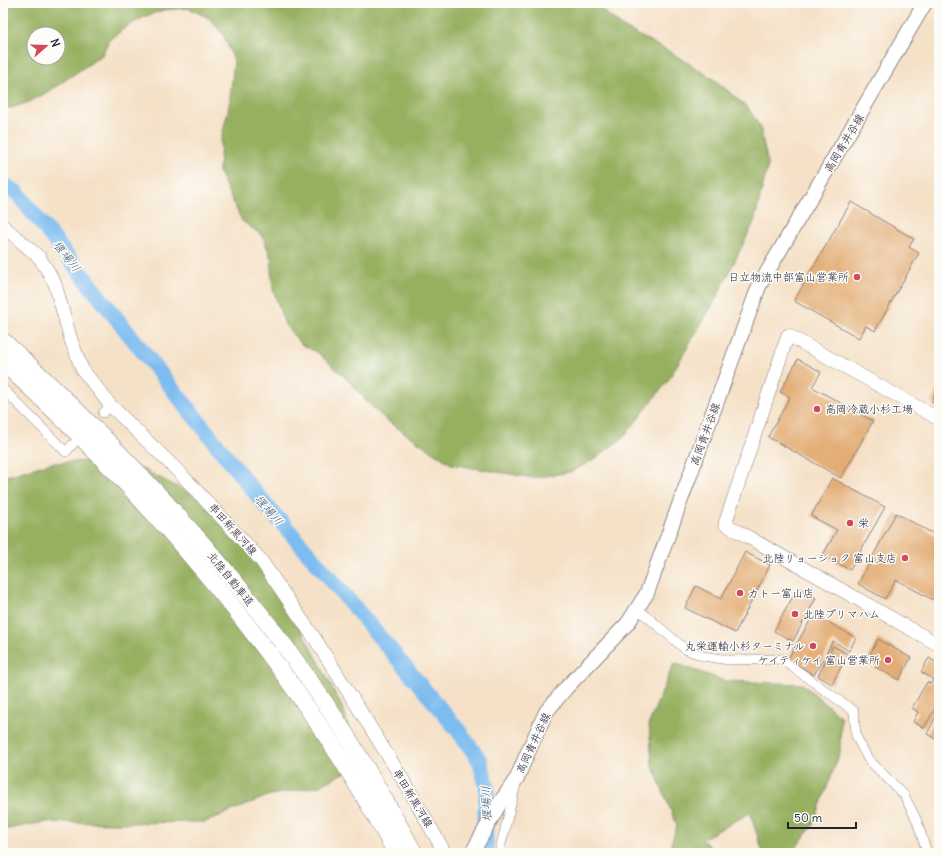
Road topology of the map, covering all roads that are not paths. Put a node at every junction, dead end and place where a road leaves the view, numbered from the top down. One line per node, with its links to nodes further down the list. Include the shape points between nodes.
1 (926, 3): 8 (main road, 高岡青井谷線, via 759,286 652,582)
2 (3, 226): 14 (main road, 串田新黒河線, via 38,257 49,273 55,284 82,369 107,410 185,478 260,559 315,639 408,788)
3 (3, 341): 13 (highway, 北陸自動車道, via 119,452 233,580 275,633 335,718)
4 (3, 362): 12 (highway, 北陸自動車道, via 107,462 223,593 291,682 323,729)
5 (3, 389): 7 (street, via 66,452)
6 (939, 419): 9 (main road, via 788,335 726,524)
7 (73, 444)
8 (638, 609): 10 (main road, 高岡青井谷線, via 546,712); 16 (street, via 685,649 703,656 729,660 781,659 854,710 856,736 868,760 904,795 917,820)
9 (939, 645)
10 (517, 778): 11 (main road, 高岡青井谷線); 15 (street)
11 (474, 848)
12 (396, 853)
13 (414, 853)
14 (445, 853)
15 (499, 853)
16 (927, 853)

